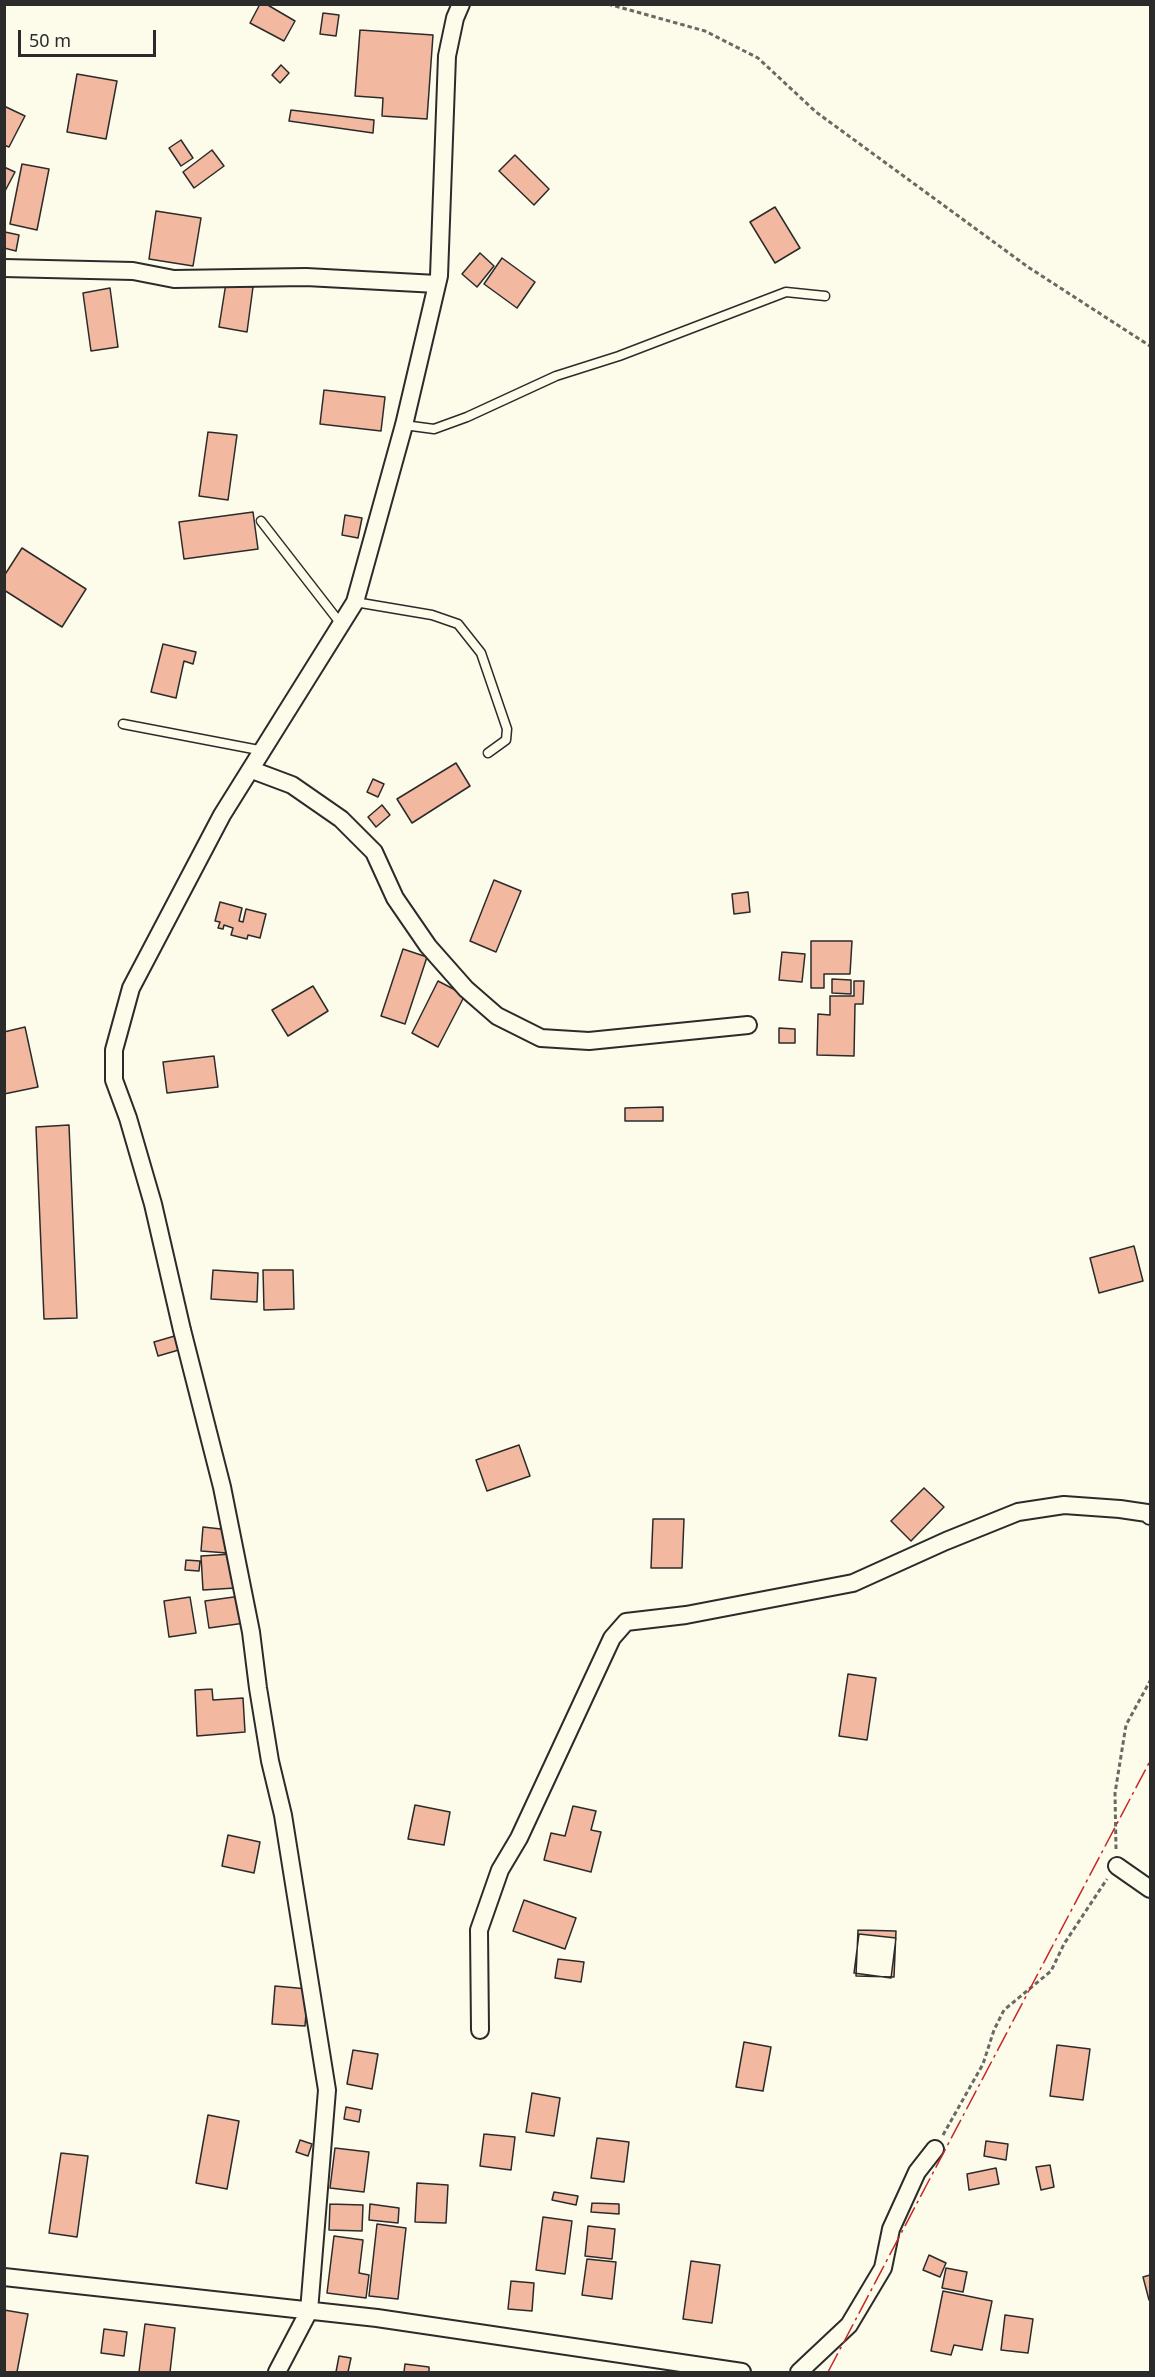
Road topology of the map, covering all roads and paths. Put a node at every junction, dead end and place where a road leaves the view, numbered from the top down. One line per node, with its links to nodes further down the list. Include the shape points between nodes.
1 (461, 4): 4 (street, via 447,56)
2 (608, 4): 6 (path, via 705,31 758,58 816,112 1028,267)
3 (4, 268): 4 (street, via 133,271 174,279 306,277)
4 (437, 284): 7 (street)
5 (825, 296): 7 (lane, via 786,292 556,376 434,429)
6 (1150, 346)
7 (404, 425): 9 (street)
8 (261, 521): 10 (lane)
9 (355, 602): 10 (street); 13 (lane, via 432,615 458,624 481,653 507,729 506,740)
10 (341, 624): 12 (street)
11 (123, 724): 12 (lane)
12 (264, 751): 14 (street)
13 (488, 753)
14 (252, 770): 15 (street, via 292,785 341,819 374,852 395,898 422,936 466,989 497,1016 541,1038 589,1041); 23 (street, via 222,815 131,988 114,1050 114,1080 153,1204 222,1486 319,2031 327,2090)
15 (748, 1025)
16 (1149, 1511): 20 (street, via 1064,1505 1018,1512 853,1583 686,1615 626,1622 612,1638 497,1880 479,1930)
17 (1150, 1681): 18 (path, via 1126,1725 1115,1793)
18 (1117, 1866): 19 (street); 21 (path, via 1064,1944 1051,1971 1004,2010 983,2064)
19 (1150, 1888)
20 (480, 2030)
21 (936, 2149): 26 (street, via 917,2172 891,2229 883,2268 849,2325)
22 (4, 2277): 23 (street)
23 (309, 2311): 24 (street); 25 (street)
24 (277, 2373)
25 (742, 2373)
26 (799, 2373)

